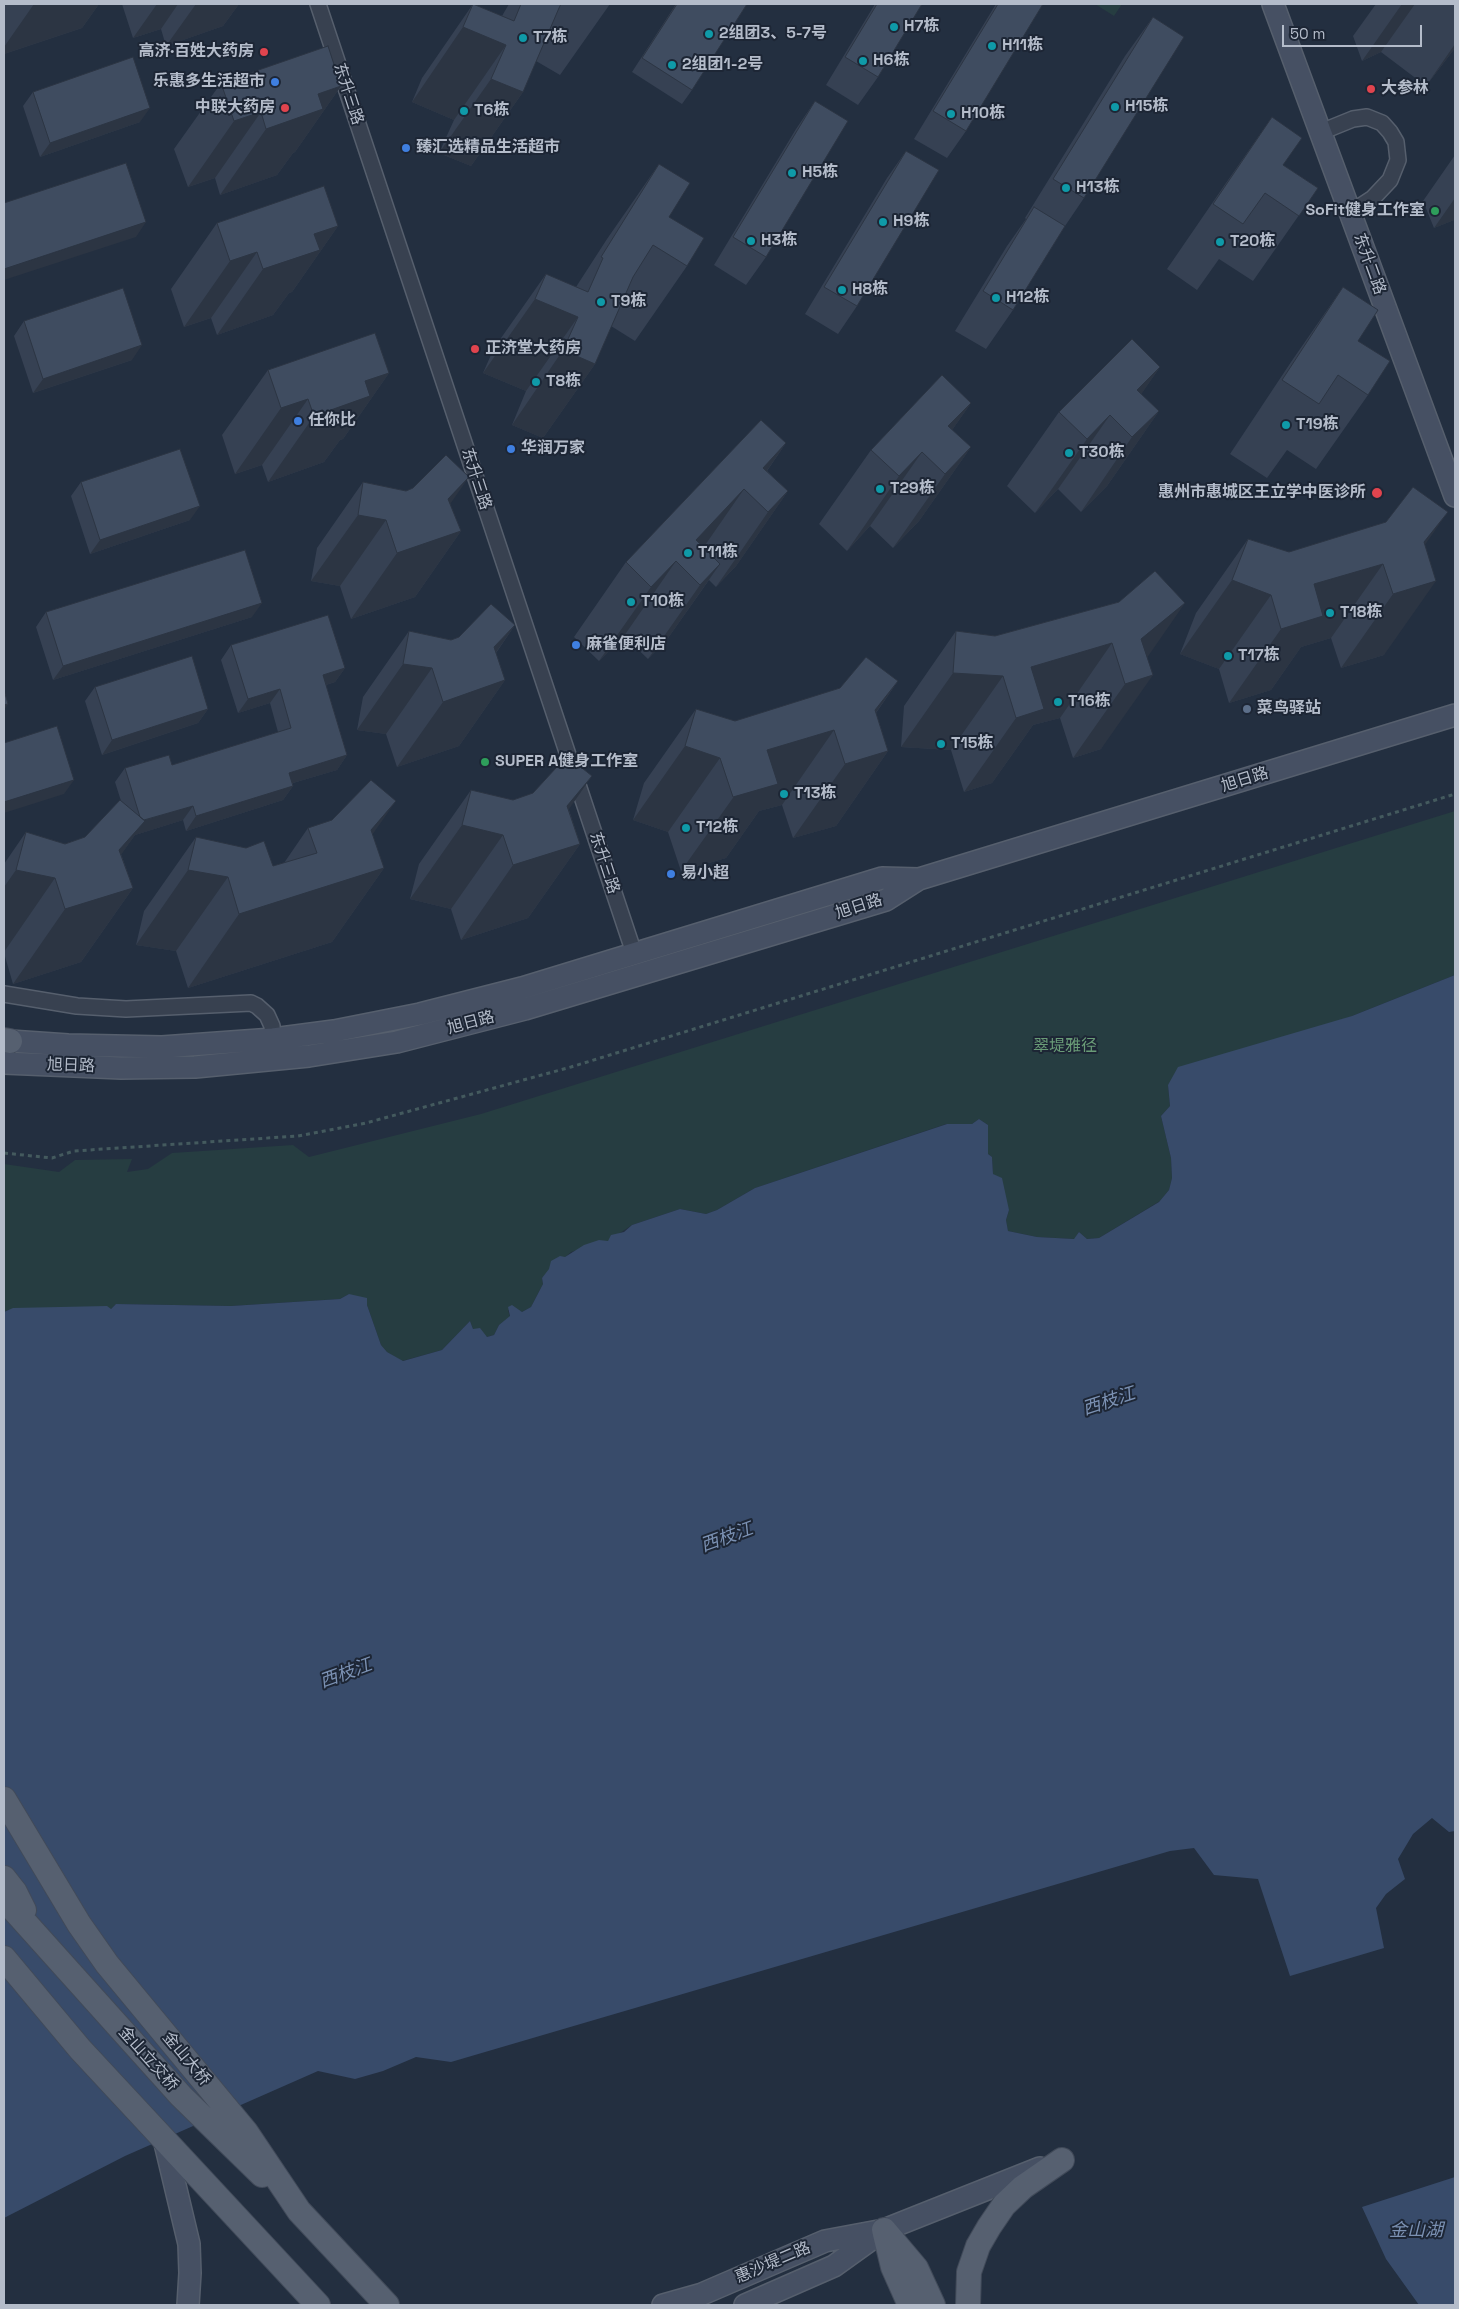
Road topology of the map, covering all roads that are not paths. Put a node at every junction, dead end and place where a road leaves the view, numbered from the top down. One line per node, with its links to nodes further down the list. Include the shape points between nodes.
1 (318, 4): 8 (street, 东升三路)
2 (1273, 4): 3 (main road, 东升二路)
3 (1321, 132): 4 (main road, 东升二路); 4 (street, via 1367,117 1382,123 1396,142 1398,160 1390,180 1377,194)
4 (1350, 213): 5 (main road, 东升二路)
5 (1455, 496)
6 (1455, 715): 7 (main road, 旭日路)
7 (919, 879): 8 (main road, 旭日路, via 882,878); 12 (main road, 旭日路, via 886,900 525,1009 397,1042 309,1056 195,1068)
8 (634, 953): 10 (main road, 旭日路, via 453,1006 349,1028)
9 (4, 994): 10 (street, via 77,1006 126,1009 250,1003 267,1015)
10 (273, 1039): 11 (main road, 旭日路, via 162,1047)
11 (7, 1040)
12 (4, 1063)
13 (4, 1799): 20 (main road, 金山大桥, via 92,1944 246,2132)
14 (4, 1878): 16 (main road, via 15,1892)
15 (4, 1900): 16 (main road, 金山立交桥)
16 (37, 1939): 20 (main road, 金山立交桥, via 181,2096)
17 (4, 1958): 18 (main road, via 80,2049)
18 (164, 2139): 22 (main road, via 189,2244); 23 (main road)
19 (1062, 2160): 21 (main road, 惠沙堤二路); 29 (main road, via 1023,2187 1004,2205 989,2227 969,2272)
20 (299, 2211): 24 (main road, 金山大桥)
21 (884, 2230): 25 (main road, 惠沙堤二路, via 825,2241 702,2294); 26 (main road, 惠沙堤二路, via 834,2266); 27 (main road, via 893,2267); 28 (main road, via 916,2268)
22 (188, 2305)
23 (318, 2305)
24 (388, 2305)
25 (663, 2305)
26 (745, 2305)
27 (910, 2305)
28 (933, 2305)
29 (968, 2305)

